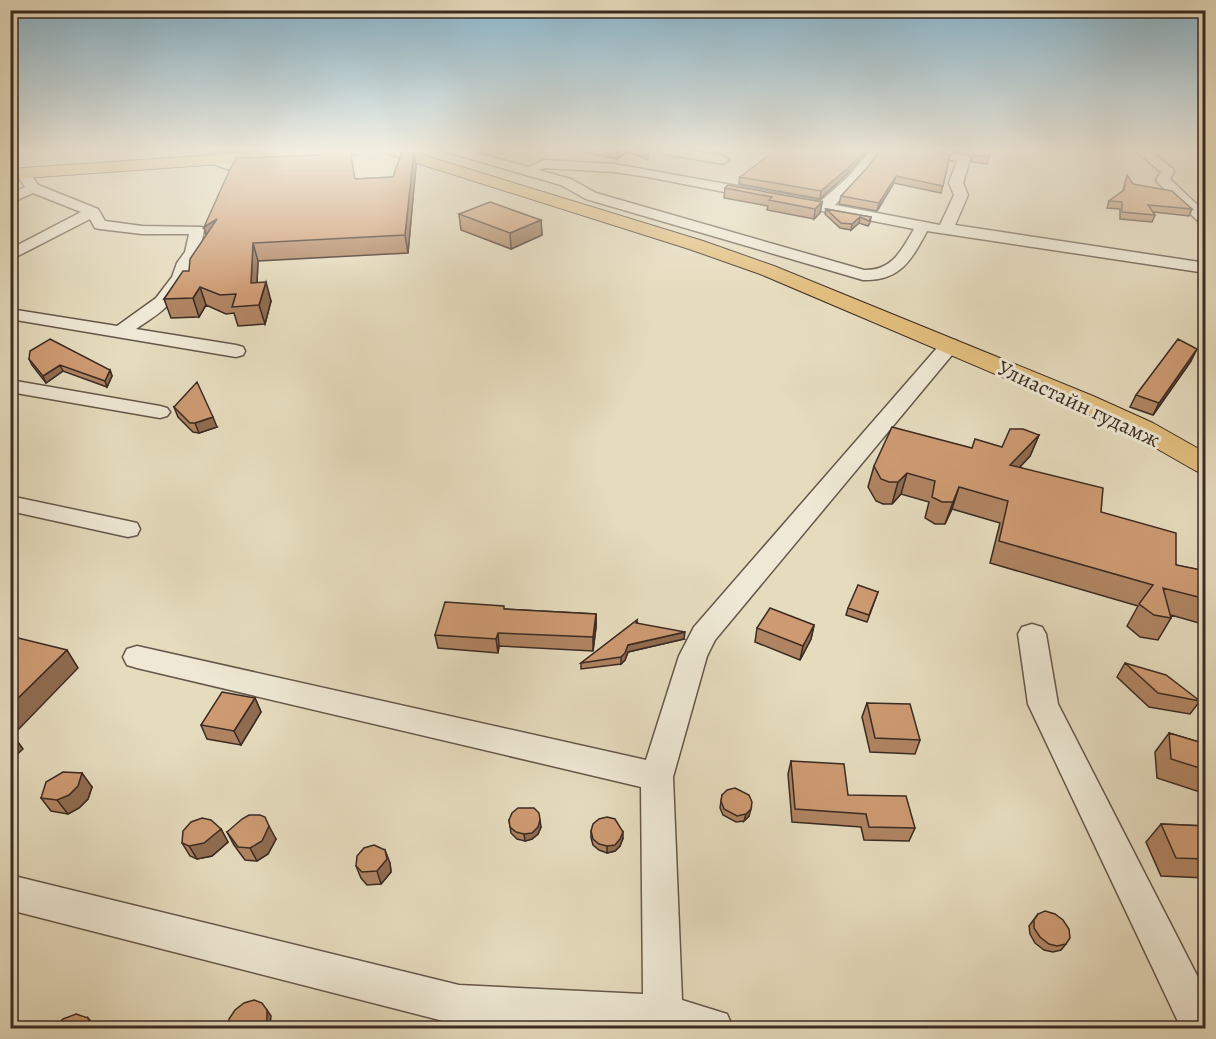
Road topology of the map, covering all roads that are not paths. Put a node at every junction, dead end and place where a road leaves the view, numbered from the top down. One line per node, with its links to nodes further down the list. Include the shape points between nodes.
1 (57, 197): 9 (street)
2 (543, 197): 17 (main road, Улиастайн гудамж, via 766,270)
3 (596, 197): 11 (street, via 863,275 883,274 892,268)
4 (779, 197): 8 (street)
5 (835, 197): 8 (street)
6 (960, 197): 12 (street)
7 (1181, 197): 10 (street)
8 (824, 206): 11 (street)
9 (93, 212): 13 (street); 16 (street, via 100,225 198,230 193,253 162,302)
10 (1206, 221)
11 (923, 226): 12 (street)
12 (946, 228): 14 (street)
13 (10, 255)
14 (1206, 268)
15 (10, 314): 16 (street)
16 (120, 332): 18 (street)
17 (950, 345): 21 (main road, Улиастайн гудамж, via 1143,429); 26 (street, via 704,634 693,656)
18 (236, 351)
19 (10, 386): 20 (street)
20 (160, 412)
21 (1206, 465)
22 (10, 503): 23 (street)
23 (128, 529)
24 (1032, 634): 30 (street, via 1043,704)
25 (137, 657): 26 (street)
26 (657, 777): 28 (street)
27 (10, 892): 28 (street, via 459,1005)
28 (663, 1015): 29 (street)
29 (713, 1029)
30 (1202, 1029)

